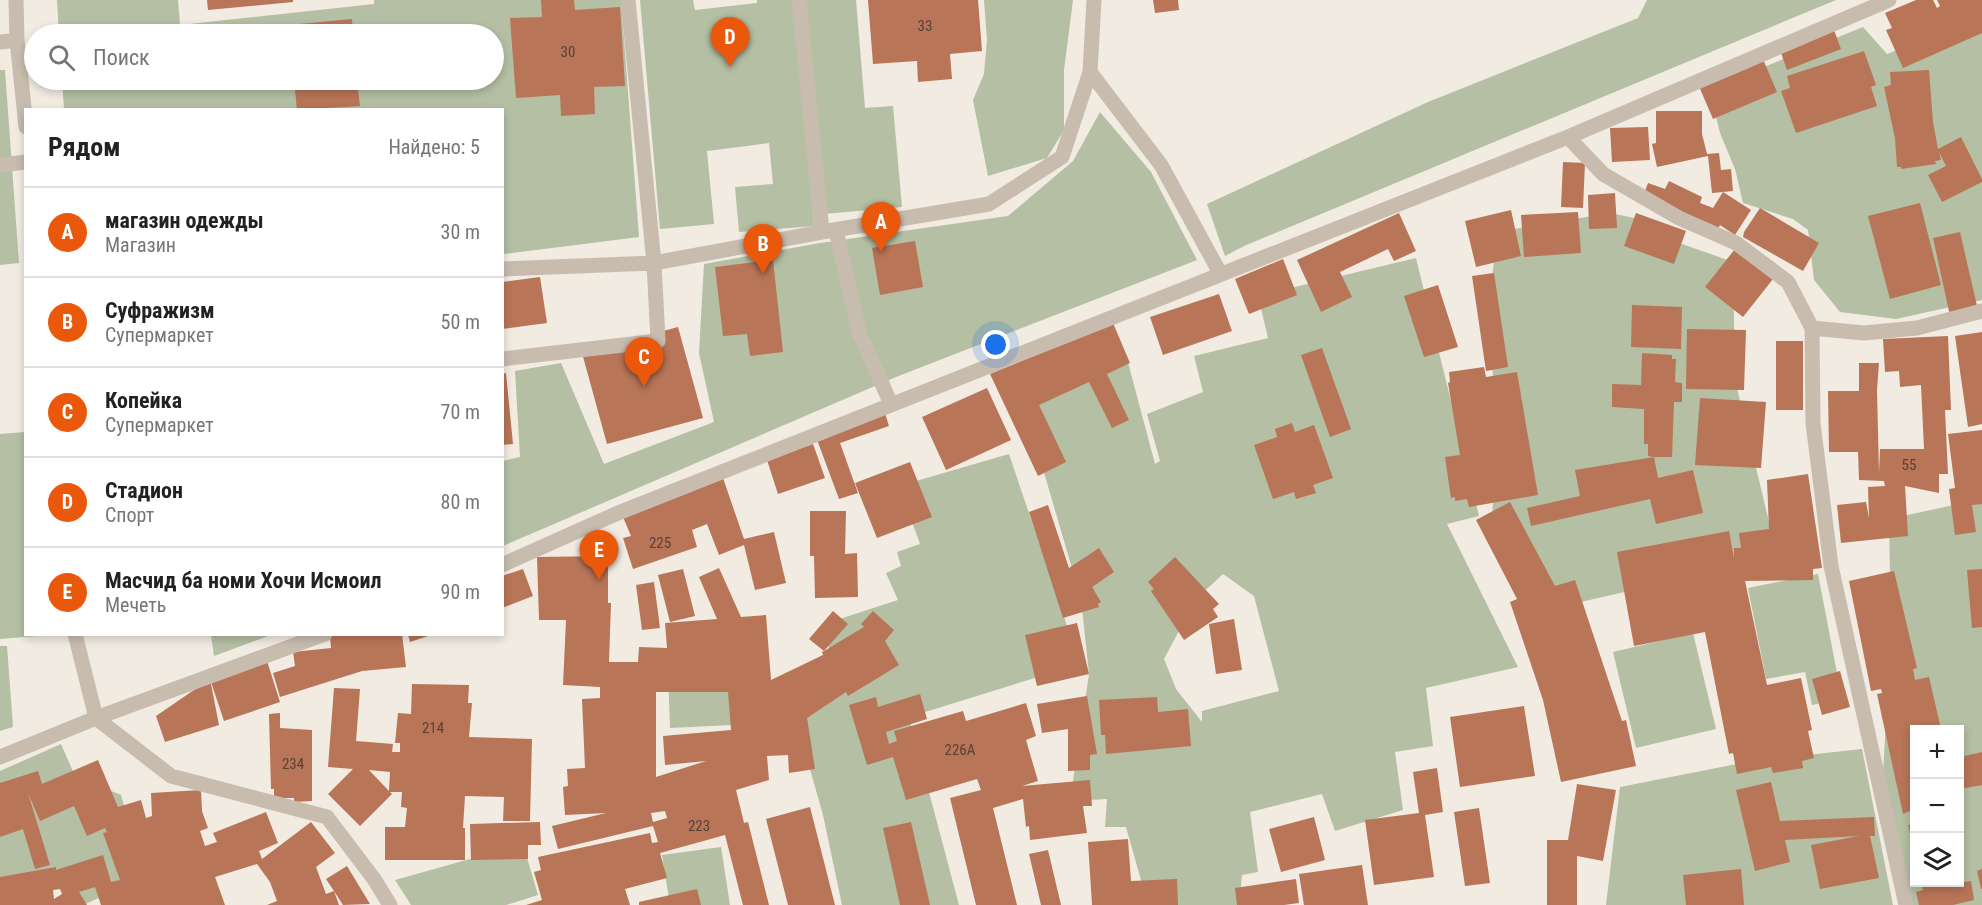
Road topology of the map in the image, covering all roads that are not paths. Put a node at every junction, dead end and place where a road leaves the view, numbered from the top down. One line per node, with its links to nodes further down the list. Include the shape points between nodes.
1 (16, 0): 6 (street)
2 (628, 0): 14 (street)
3 (799, 0): 13 (street)
4 (1094, 0): 8 (street)
5 (1889, 0): 10 (street)
6 (17, 40): 7 (street); 9 (street)
7 (0, 42)
8 (1090, 72): 13 (street, via 1062,157 989,204); 16 (street, via 1161,165)
9 (24, 108)
10 (1568, 137): 16 (street); 18 (street, via 1603,174 1678,218 1736,243 1788,282)
11 (24, 162): 12 (street)
12 (0, 165)
13 (829, 231): 14 (street); 20 (street, via 859,332)
14 (654, 263): 15 (street); 19 (street, via 658,341)
15 (504, 269)
16 (1220, 273): 20 (street)
17 (1982, 312): 18 (street, via 1917,328 1864,333)
18 (1812, 328): 27 (street, via 1813,423 1831,566)
19 (504, 359)
20 (891, 404): 21 (street, via 618,513)
21 (504, 564)
22 (76, 636): 24 (street)
23 (320, 636): 24 (street)
24 (96, 718): 25 (street); 26 (street, via 171,776 327,817)
25 (0, 757)
26 (390, 905)
27 (1906, 905)

